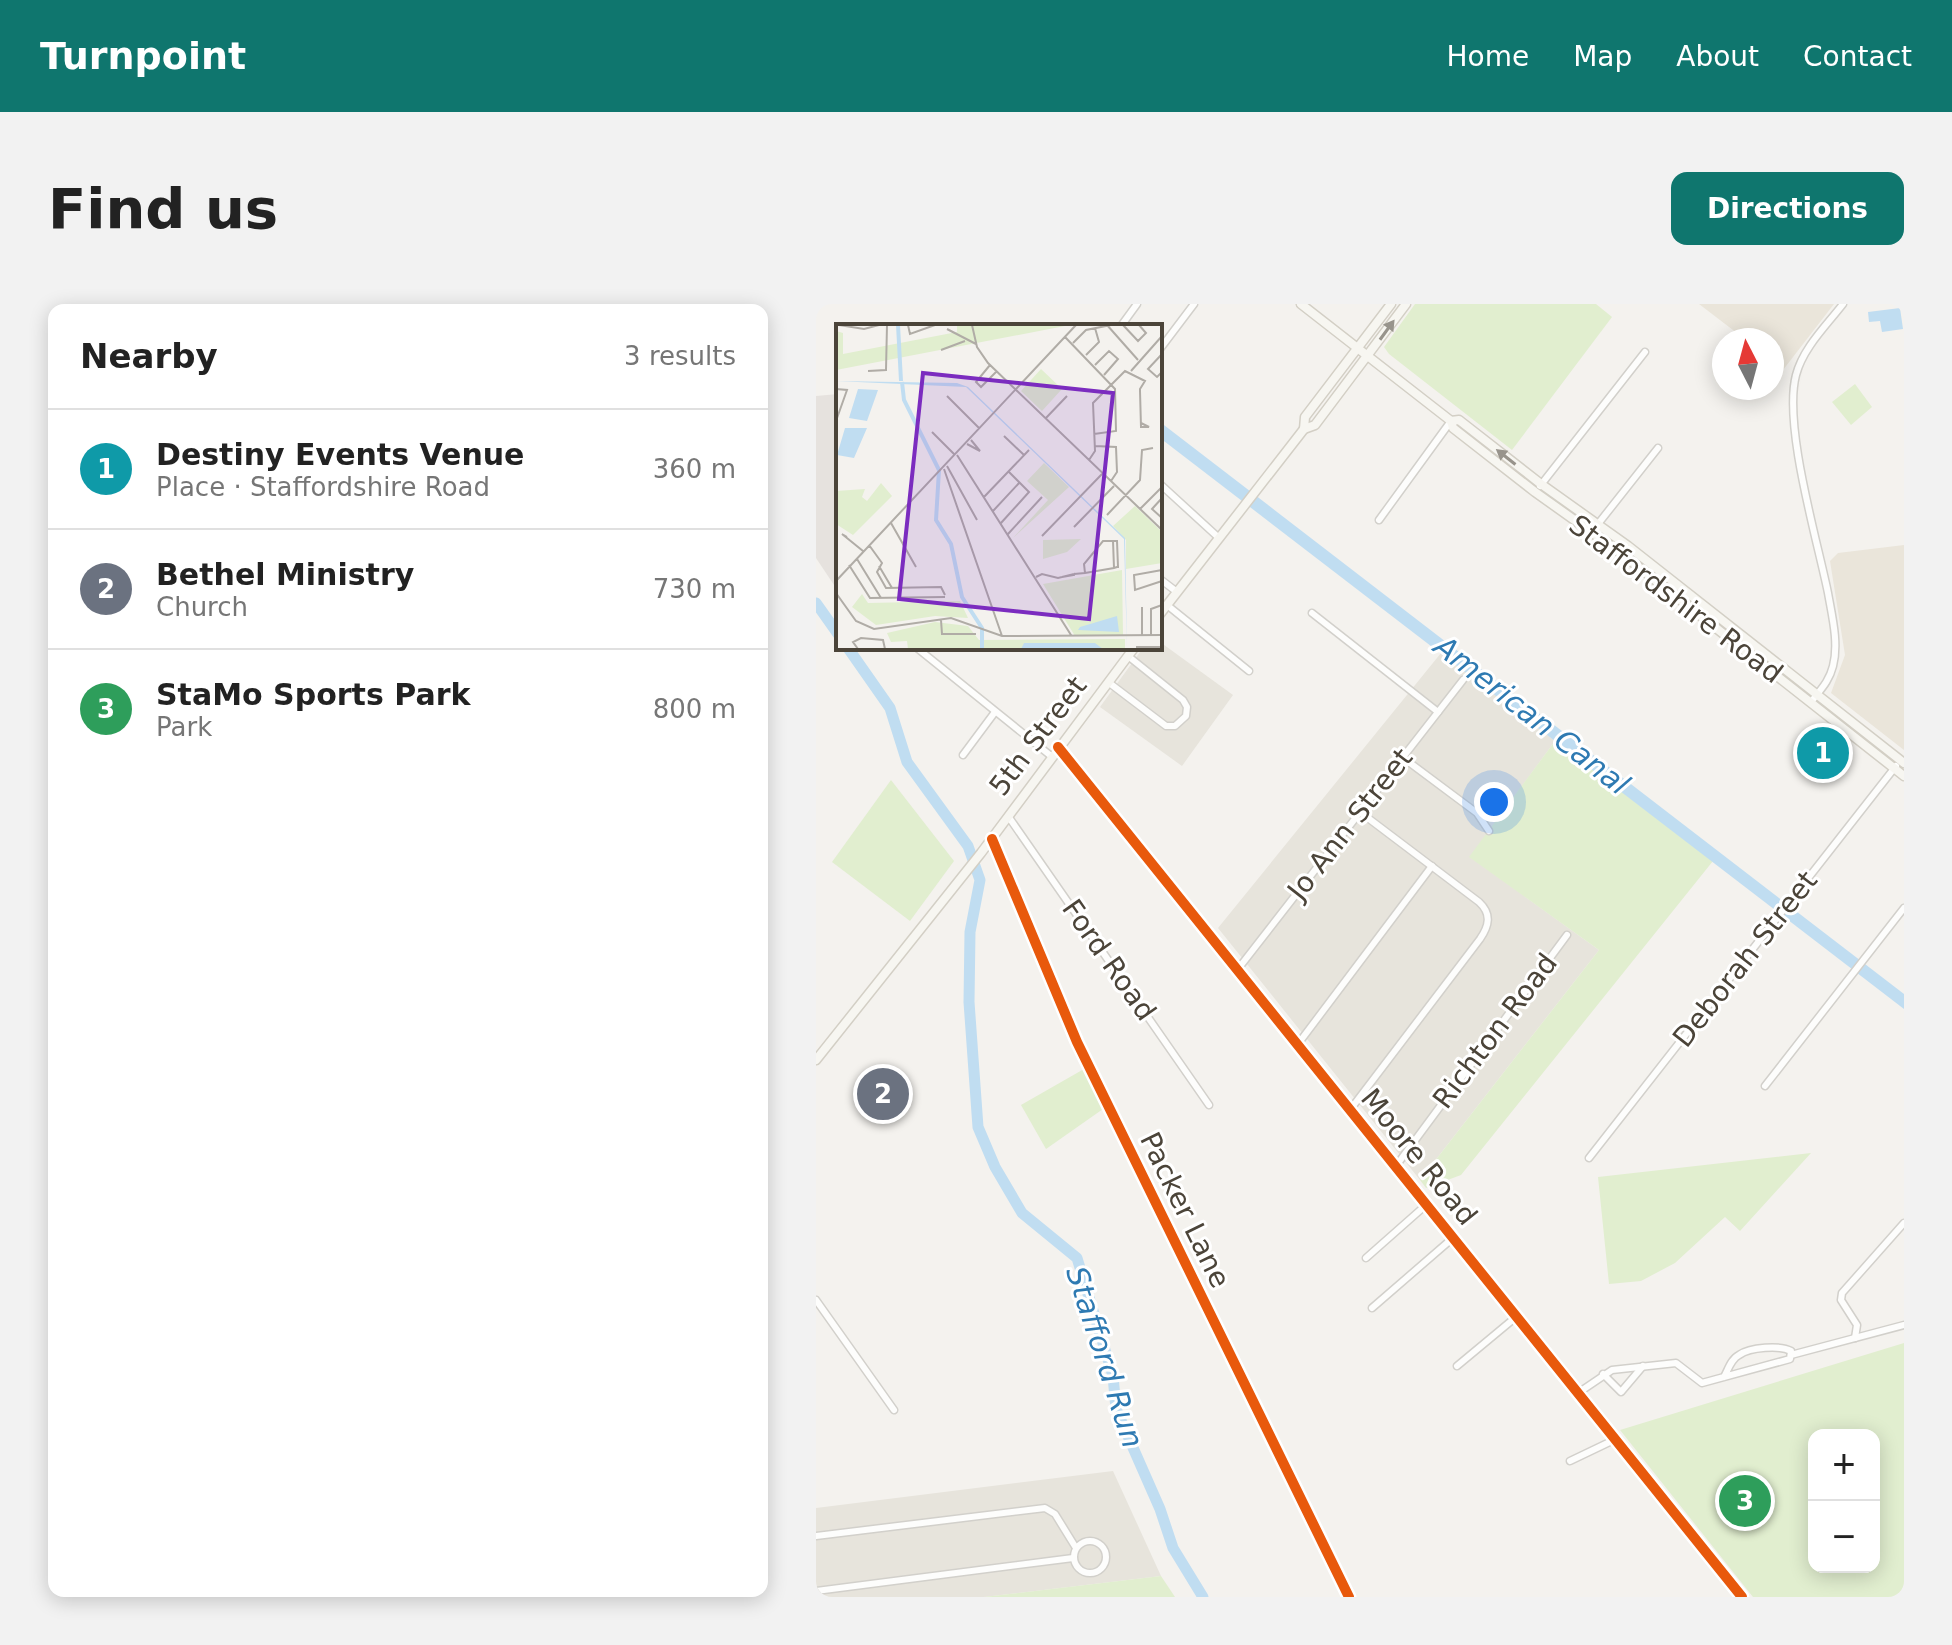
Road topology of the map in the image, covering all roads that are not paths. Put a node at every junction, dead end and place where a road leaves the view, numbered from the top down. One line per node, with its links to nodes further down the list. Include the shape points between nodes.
1 (1137, 304): 7 (street)
2 (1194, 304): 8 (street)
3 (1301, 304): 9 (main road, Staffordshire Road)
4 (1391, 304): 9 (main road)
5 (1406, 304): 11 (main road, one-way to 5)
6 (1843, 304): 33 (street, via 1802,358 1792,393 1835,645 1832,671)
7 (1122, 324)
8 (1162, 346)
9 (1358, 349): 11 (main road, Staffordshire Road); 12 (main road)
10 (1645, 352): 18 (street)
11 (1368, 356): 13 (main road); 14 (main road, Staffordshire Road)
12 (1325, 392): 13 (main road); 15 (main road, via 1305,417)
13 (1337, 396): 15 (main road, via 1315,425)
14 (1451, 421): 18 (main road, Staffordshire Road, via 1453,428); 19 (street)
15 (1304, 429): 21 (main road)
16 (1658, 448): 20 (street)
17 (1162, 486): 21 (street)
18 (1538, 488): 20 (main road, Staffordshire Road); 34 (main road, Staffordshire Road)
19 (1379, 520)
20 (1598, 524): 33 (main road, Staffordshire Road)
21 (1219, 538): 23 (main road)
22 (1162, 581): 23 (street)
23 (1177, 592): 24 (main road)
24 (1167, 605): 25 (main road); 30 (street)
25 (1162, 611)
26 (1312, 613): 36 (street)
27 (919, 650): 35 (street)
28 (1132, 650): 29 (main road, 5th Street)
29 (1128, 656): 32 (main road, 5th Street); 32 (street, via 1183,700 1186,716 1175,726 1166,726)
30 (1249, 671)
31 (1463, 680): 36 (street, Jo Ann Street)
32 (1108, 682): 37 (main road, 5th Street)
33 (1817, 694): 34 (street); 41 (main road, Staffordshire Road)
34 (1811, 702): 41 (main road, Staffordshire Road)
35 (995, 712): 38 (street); 39 (street)
36 (1438, 712): 40 (street, Jo Ann Street)
37 (1058, 747): 39 (main road, 5th Street); 50 (street, Moore Road)
38 (963, 755)
39 (1051, 756): 44 (main road, 5th Street)
40 (1402, 757): 43 (street, Jo Ann Street); 45 (street, via 1477,813)
41 (1900, 764): 42 (main road, Staffordshire Road); 56 (street, Deborah Street)
42 (1904, 776)
43 (1360, 812): 47 (street); 50 (street, Jo Ann Street)
44 (1008, 816): 46 (main road, 5th Street); 54 (street, Ford Road)
45 (1489, 831)
46 (992, 839): 52 (main road, 5th Street); 80 (street, Packer Lane, via 1077,1042)
47 (1432, 866): 51 (street); 55 (street, via 1484,907 1487,928)
48 (1904, 908): 53 (street)
49 (1567, 935): 57 (street, Richton Road)
50 (1238, 969): 51 (street, Moore Road)
51 (1298, 1044): 55 (street, Moore Road)
52 (816, 1060)
53 (1765, 1086)
54 (1209, 1105)
55 (1350, 1110): 57 (street, Moore Road)
56 (1589, 1158)
57 (1396, 1166): 58 (street, Moore Road)
58 (1426, 1205): 60 (street, Moore Road); 61 (street)
59 (1904, 1223): 66 (street, via 1842,1293 1857,1325)
60 (1454, 1237): 63 (street); 64 (street, Moore Road)
61 (1366, 1258)
62 (816, 1300): 73 (street)
63 (1372, 1308)
64 (1516, 1317): 68 (street); 72 (street, Moore Road)
65 (1904, 1325): 66 (street)
66 (1855, 1338): 67 (street)
67 (1791, 1355): 71 (street); 71 (street, via 1784,1347 1744,1352 1734,1358)
68 (1457, 1366)
69 (1643, 1366): 70 (street); 70 (street, via 1621,1392); 71 (street, via 1676,1363 1702,1383)
70 (1603, 1374): 72 (street)
71 (1724, 1377)
72 (1578, 1393): 74 (street, Moore Road)
73 (894, 1410)
74 (1616, 1439): 75 (street); 81 (street, Moore Road)
75 (1570, 1461)
76 (816, 1536): 77 (street, via 1045,1508 1055,1514)
77 (1076, 1548): 78 (street); 78 (street, via 1088,1540 1097,1542 1105,1563 1100,1570 1083,1572)
78 (1073, 1558): 79 (street)
79 (816, 1591)
80 (1349, 1597)
81 (1742, 1597)

